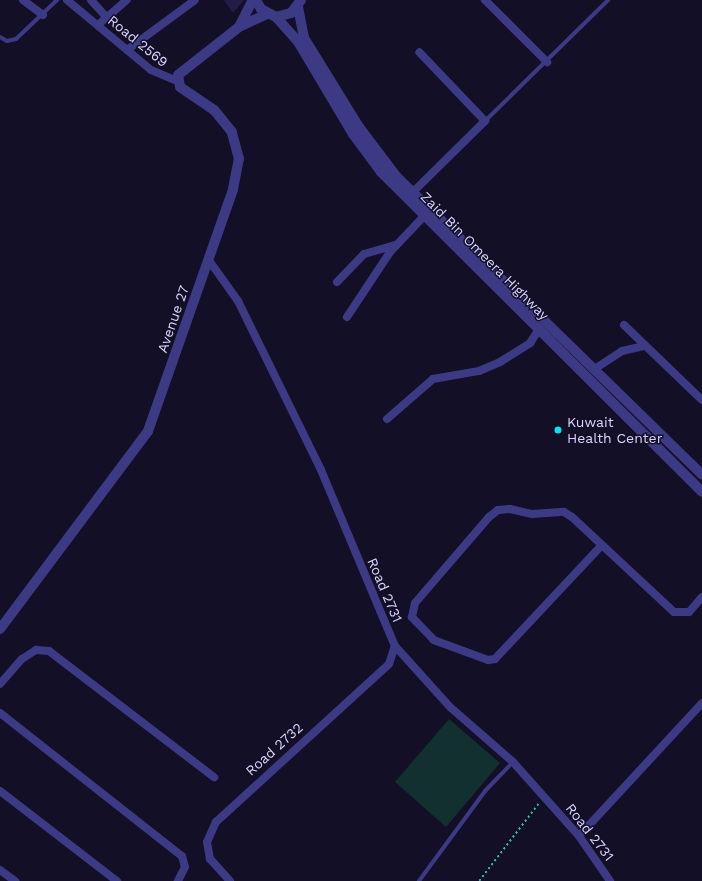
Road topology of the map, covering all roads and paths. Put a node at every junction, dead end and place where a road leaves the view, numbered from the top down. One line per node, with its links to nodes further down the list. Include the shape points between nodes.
1 (23, 0): 12 (street)
2 (57, 0): 12 (lane)
3 (68, 0): 15 (street, Road 2569)
4 (91, 0): 14 (street)
5 (127, 0): 14 (street)
6 (196, 0): 18 (street)
7 (253, 0): 16 (street)
8 (256, 0): 13 (street, Zaid Bin Omeera Highway)
9 (485, 0): 20 (street)
10 (608, 0): 20 (lane)
11 (300, 3): 13 (street, via 291,13); 23 (street, Zaid Bin Omeera Highway, via 304,38 368,140)
12 (43, 15): 17 (lane, via 16,39 7,41)
13 (271, 15): 16 (street); 24 (street, Zaid Bin Omeera Highway, via 303,49 366,153)
14 (107, 18): 15 (street)
15 (98, 25): 18 (street, Road 2569)
16 (239, 27): 21 (street, via 182,70)
17 (0, 37)
18 (127, 50): 21 (street, Road 2569, via 160,77)
19 (419, 52): 22 (street)
20 (547, 62): 22 (lane)
21 (177, 81): 26 (street, Avenue 27, via 182,89 225,121 237,143 239,159 233,189)
22 (486, 121): 23 (street)
23 (412, 192): 29 (street, Zaid Bin Omeera Highway)
24 (424, 216): 25 (street); 31 (street, Zaid Bin Omeera Highway)
25 (396, 245): 27 (street, via 364,254); 28 (street)
26 (208, 259): 42 (street, Avenue 27, via 148,431); 43 (street, Road 2731, via 238,301 321,470)
27 (337, 282)
28 (348, 317)
29 (550, 323): 31 (street); 33 (street, Zaid Bin Omeera Highway)
30 (624, 325): 32 (street)
31 (543, 333): 34 (street, Zaid Bin Omeera Highway); 37 (street, via 500,362 479,371 433,379)
32 (644, 346): 33 (street, via 622,350); 35 (street)
33 (596, 368): 36 (street, Zaid Bin Omeera Highway)
34 (607, 397): 36 (street, via 618,397); 39 (street, Zaid Bin Omeera Highway)
35 (702, 400)
36 (641, 414): 38 (street, Zaid Bin Omeera Highway)
37 (387, 419)
38 (702, 475)
39 (702, 492)
40 (602, 546): 40 (street, via 564,512 498,510 415,604 412,617 434,640 488,660 495,659); 41 (street, via 674,612 689,612)
41 (702, 597)
42 (0, 630)
43 (395, 646): 47 (street, Road 2731, via 450,707); 56 (street, Road 2732, via 389,664 216,822 207,842 210,859)
44 (0, 684): 48 (street, via 22,659 36,650 49,651)
45 (702, 703): 51 (street)
46 (0, 714): 55 (street, via 182,856 185,867)
47 (513, 762): 50 (street, Road 2731); 57 (lane, via 484,791)
48 (214, 776)
49 (0, 791): 54 (street)
50 (544, 796): 51 (street, Road 2731); 58 (path)
51 (578, 836): 59 (street, Road 2731)
52 (0, 870): 53 (street)
53 (16, 881)
54 (117, 881)
55 (178, 881)
56 (230, 881)
57 (419, 881)
58 (479, 881)
59 (610, 881)

